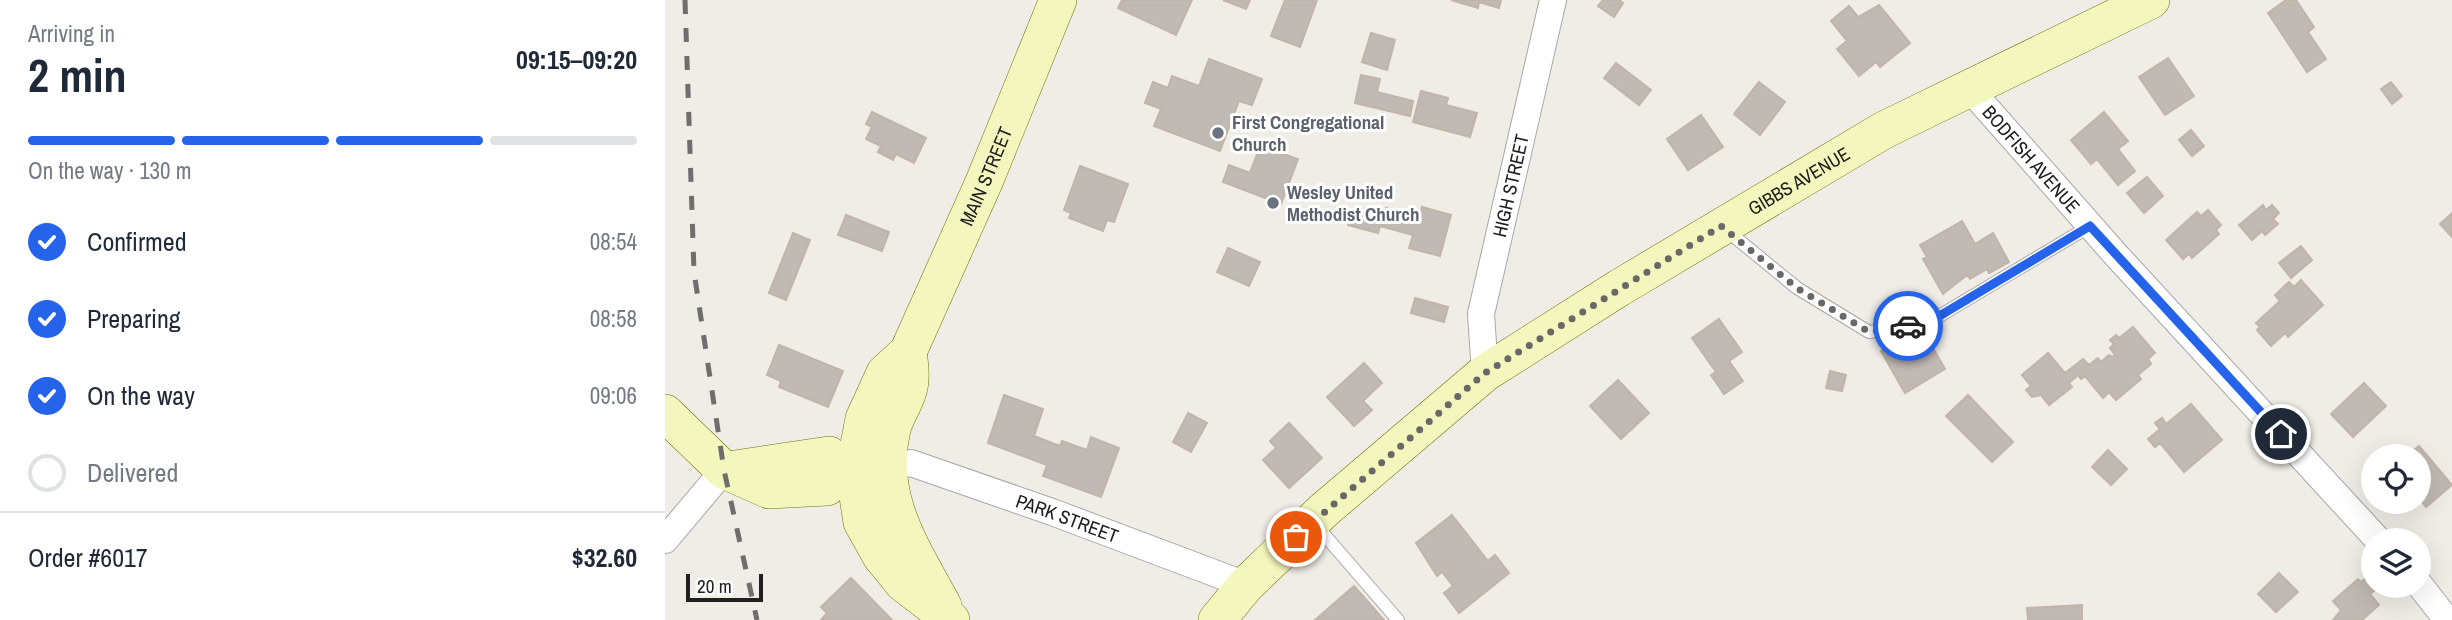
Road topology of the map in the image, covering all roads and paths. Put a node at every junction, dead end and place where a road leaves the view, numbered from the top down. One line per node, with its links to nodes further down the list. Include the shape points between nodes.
1 (1058, 0): 10 (main road, MAIN STREET, via 908,352 911,381 893,427)
2 (1553, 0): 7 (street, HIGH STREET, via 1481,314)
3 (2151, 0): 4 (main road, GIBBS AVENUE)
4 (1968, 87): 5 (main road, GIBBS AVENUE); 6 (street, BODFISH AVENUE)
5 (1721, 226): 6 (lane, via 1797,288 1869,332 1926,324); 7 (main road, GIBBS AVENUE)
6 (2090, 226): 12 (street, BODFISH AVENUE)
7 (1485, 373): 11 (main road, GIBBS AVENUE)
8 (665, 413): 9 (main road)
9 (724, 470): 10 (main road, via 769,490 827,487); 13 (street)
10 (861, 470): 14 (street, PARK STREET, via 911,463); 17 (main road, MAIN STREET, via 891,500)
11 (1313, 521): 14 (main road, GIBBS AVENUE); 18 (lane)
12 (2367, 528)
13 (665, 540)
14 (1245, 585): 16 (main road, GIBBS AVENUE)
15 (2430, 598): 19 (street)
16 (1223, 618)
17 (950, 620)
18 (1398, 620)
19 (2447, 620)

